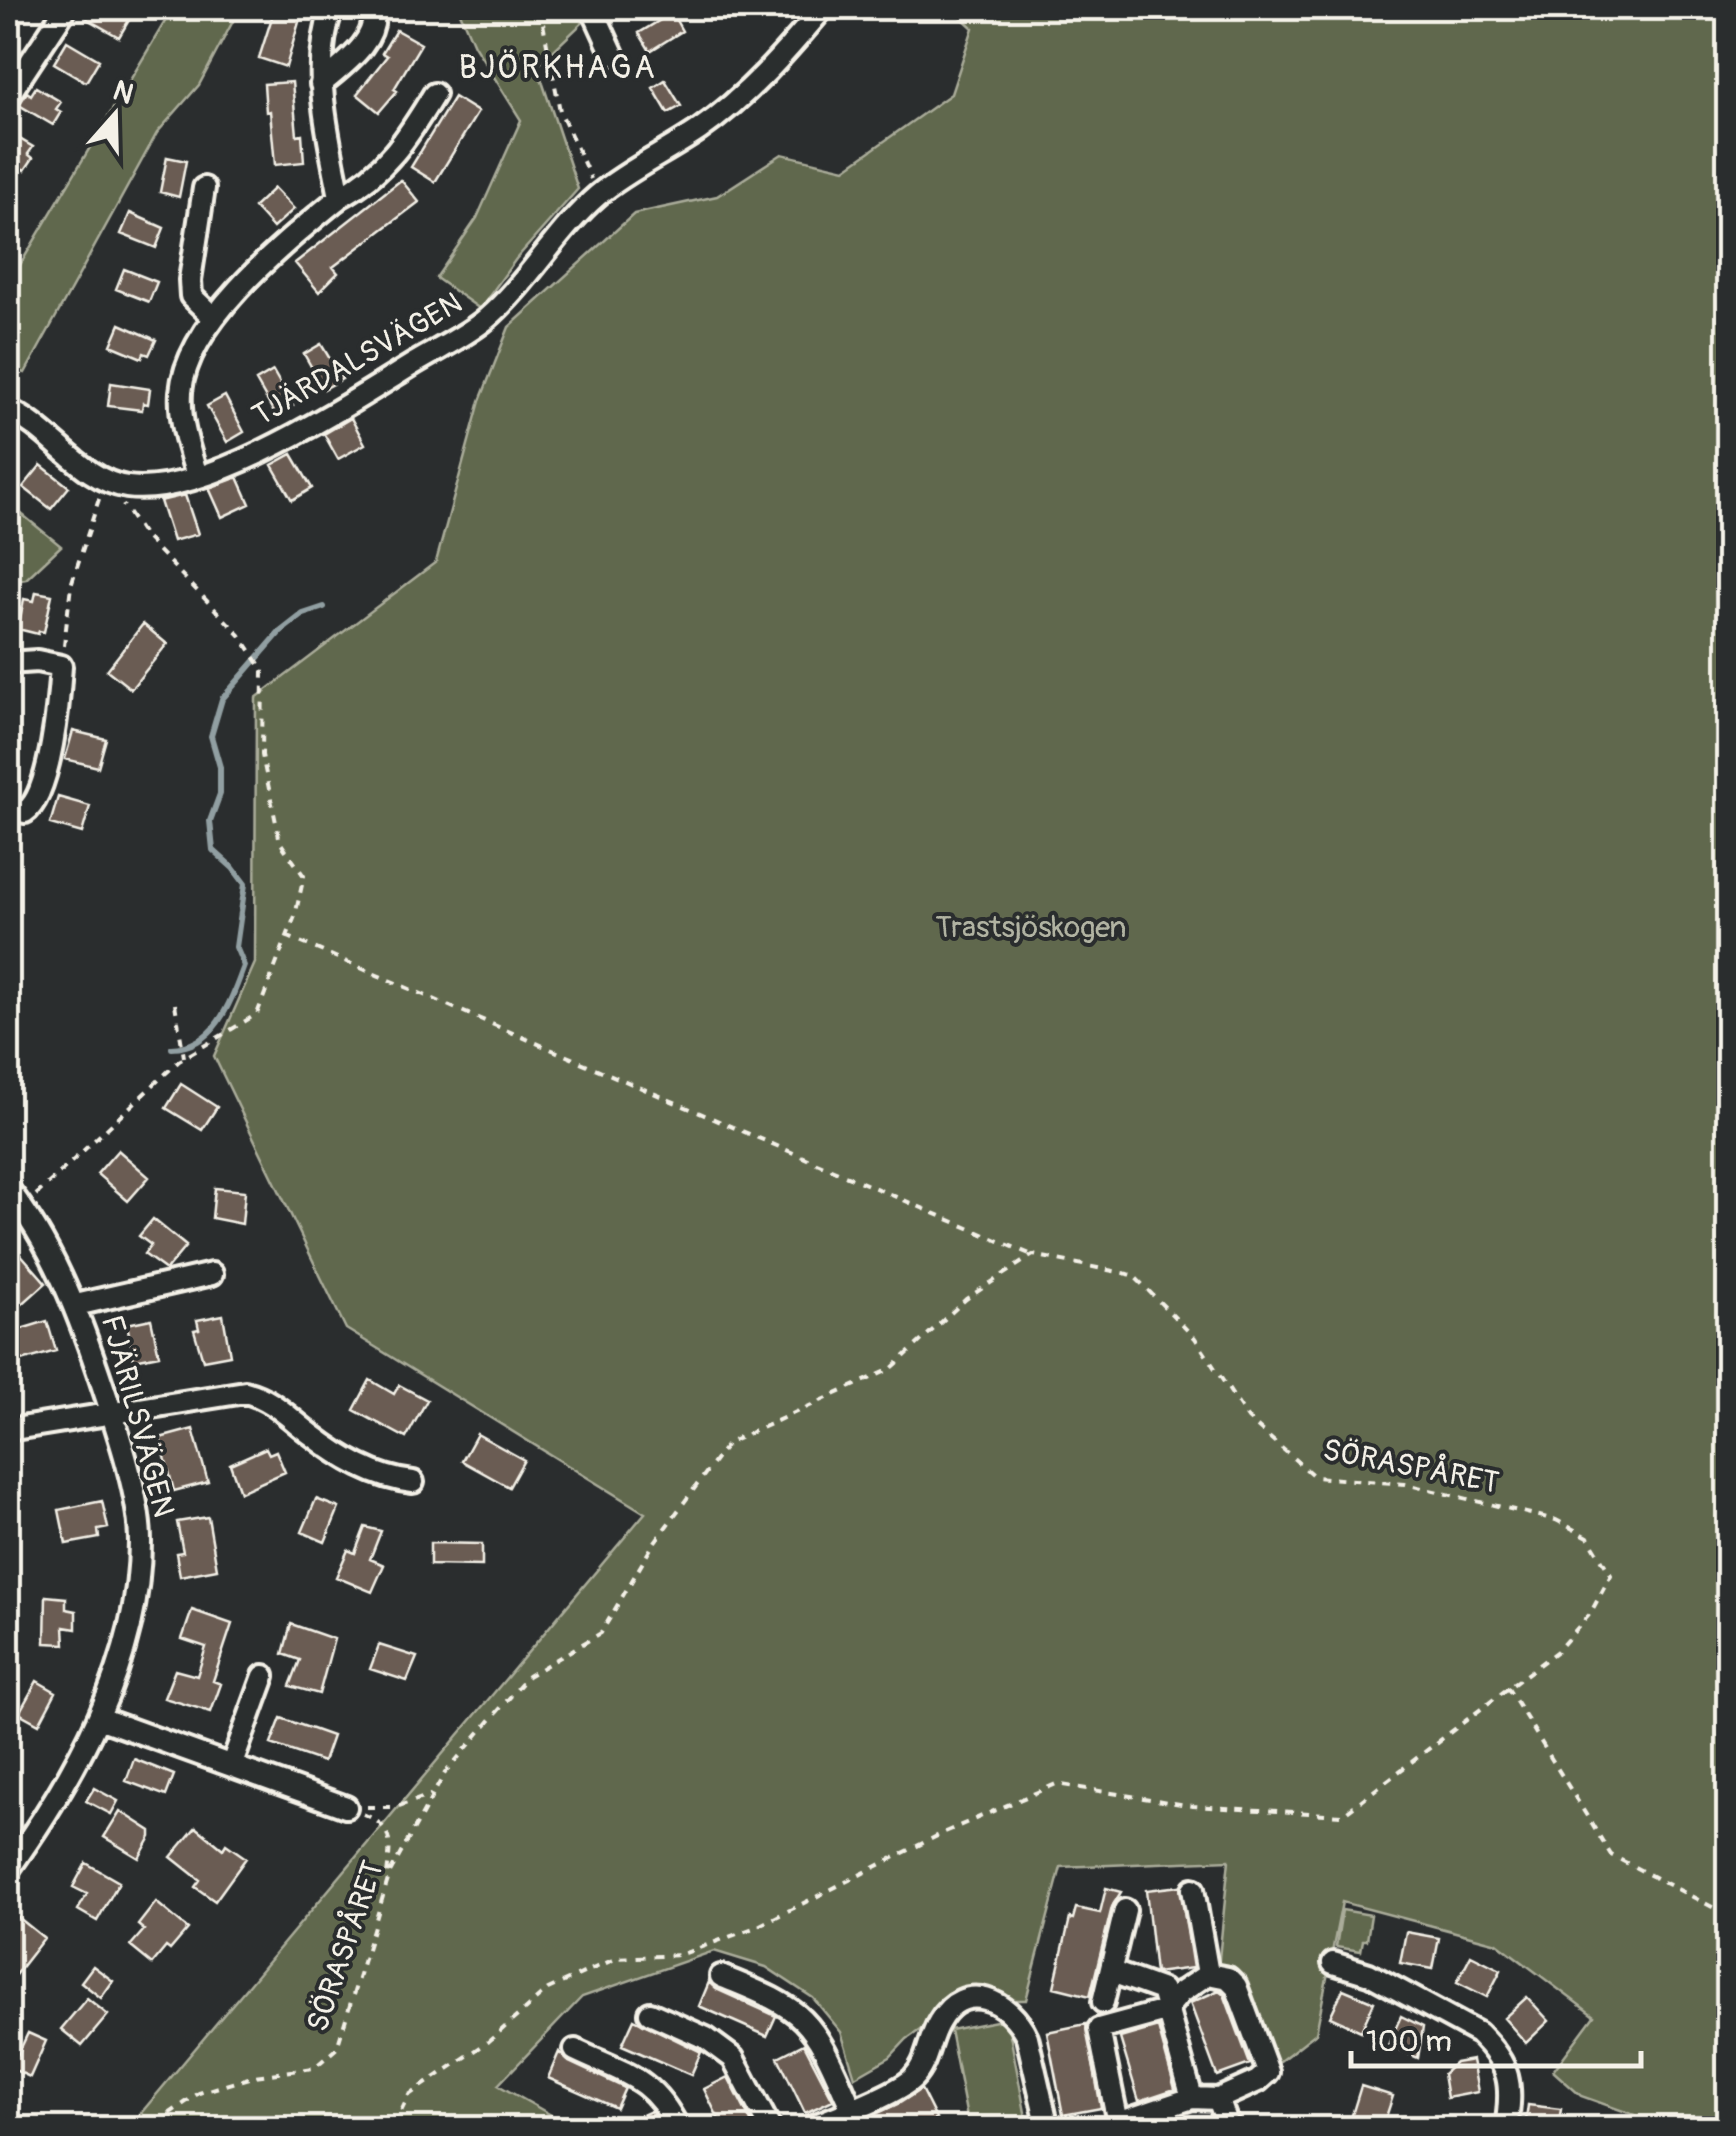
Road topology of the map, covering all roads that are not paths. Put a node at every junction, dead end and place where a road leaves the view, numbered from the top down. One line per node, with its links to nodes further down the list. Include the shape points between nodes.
1 (66, 8): 9 (street)
2 (332, 8): 7 (street)
3 (372, 8): 7 (street, via 368,37)
4 (592, 8): 6 (street)
5 (823, 8): 14 (street, TJÄRDALSVÄGEN, via 746,92 598,195 486,319 334,412 232,466)
6 (613, 54)
7 (320, 84): 11 (street)
8 (434, 94): 11 (street, via 393,157)
9 (8, 96)
10 (204, 188): 12 (street, via 191,296)
11 (340, 197): 12 (street, via 275,252)
12 (214, 318): 14 (street, via 192,353 181,393)
13 (8, 410): 14 (street, TJÄRDALSVÄGEN, via 106,481 153,487)
14 (197, 476)
15 (8, 663): 16 (street, via 61,666 42,782 31,808)
16 (8, 808)
17 (12, 1195): 19 (street, FJÄRILSVÄGEN)
18 (212, 1274): 19 (street, FJÄRILSVÄGEN)
19 (76, 1306): 20 (street, FJÄRILSVÄGEN)
20 (112, 1412): 21 (street); 22 (street, via 245,1392 273,1402 374,1474); 24 (street, FJÄRILSVÄGEN, via 140,1540 131,1614)
21 (8, 1430)
22 (413, 1482)
23 (264, 1676): 25 (street)
24 (99, 1718): 25 (street); 27 (street, FJÄRILSVÄGEN)
25 (232, 1764): 26 (street)
26 (346, 1806)
27 (8, 1870)
28 (1192, 1889): 32 (street)
29 (1125, 1910): 31 (street)
30 (1334, 1964): 47 (street, via 1386,1982 1492,2046 1510,2079)
31 (1112, 1972): 34 (street); 35 (street, via 1162,1990)
32 (1208, 1974): 35 (street); 39 (street, via 1236,1986 1268,2072)
33 (721, 1976): 40 (street, via 802,2020)
34 (1103, 2002)
35 (1165, 2011): 38 (street); 41 (street, via 1099,2029)
36 (650, 2013): 43 (street, via 706,2038 732,2058)
37 (575, 2050): 42 (street, via 655,2090)
38 (1192, 2098): 39 (street); 41 (street)
39 (1218, 2099): 46 (street)
40 (852, 2109): 44 (street); 45 (street, via 911,2081 949,2010 988,1998 1014,2014 1028,2037)
41 (1119, 2126)
42 (678, 2128)
43 (770, 2128)
44 (809, 2128)
45 (1048, 2128)
46 (1229, 2128)
47 (1506, 2128)

